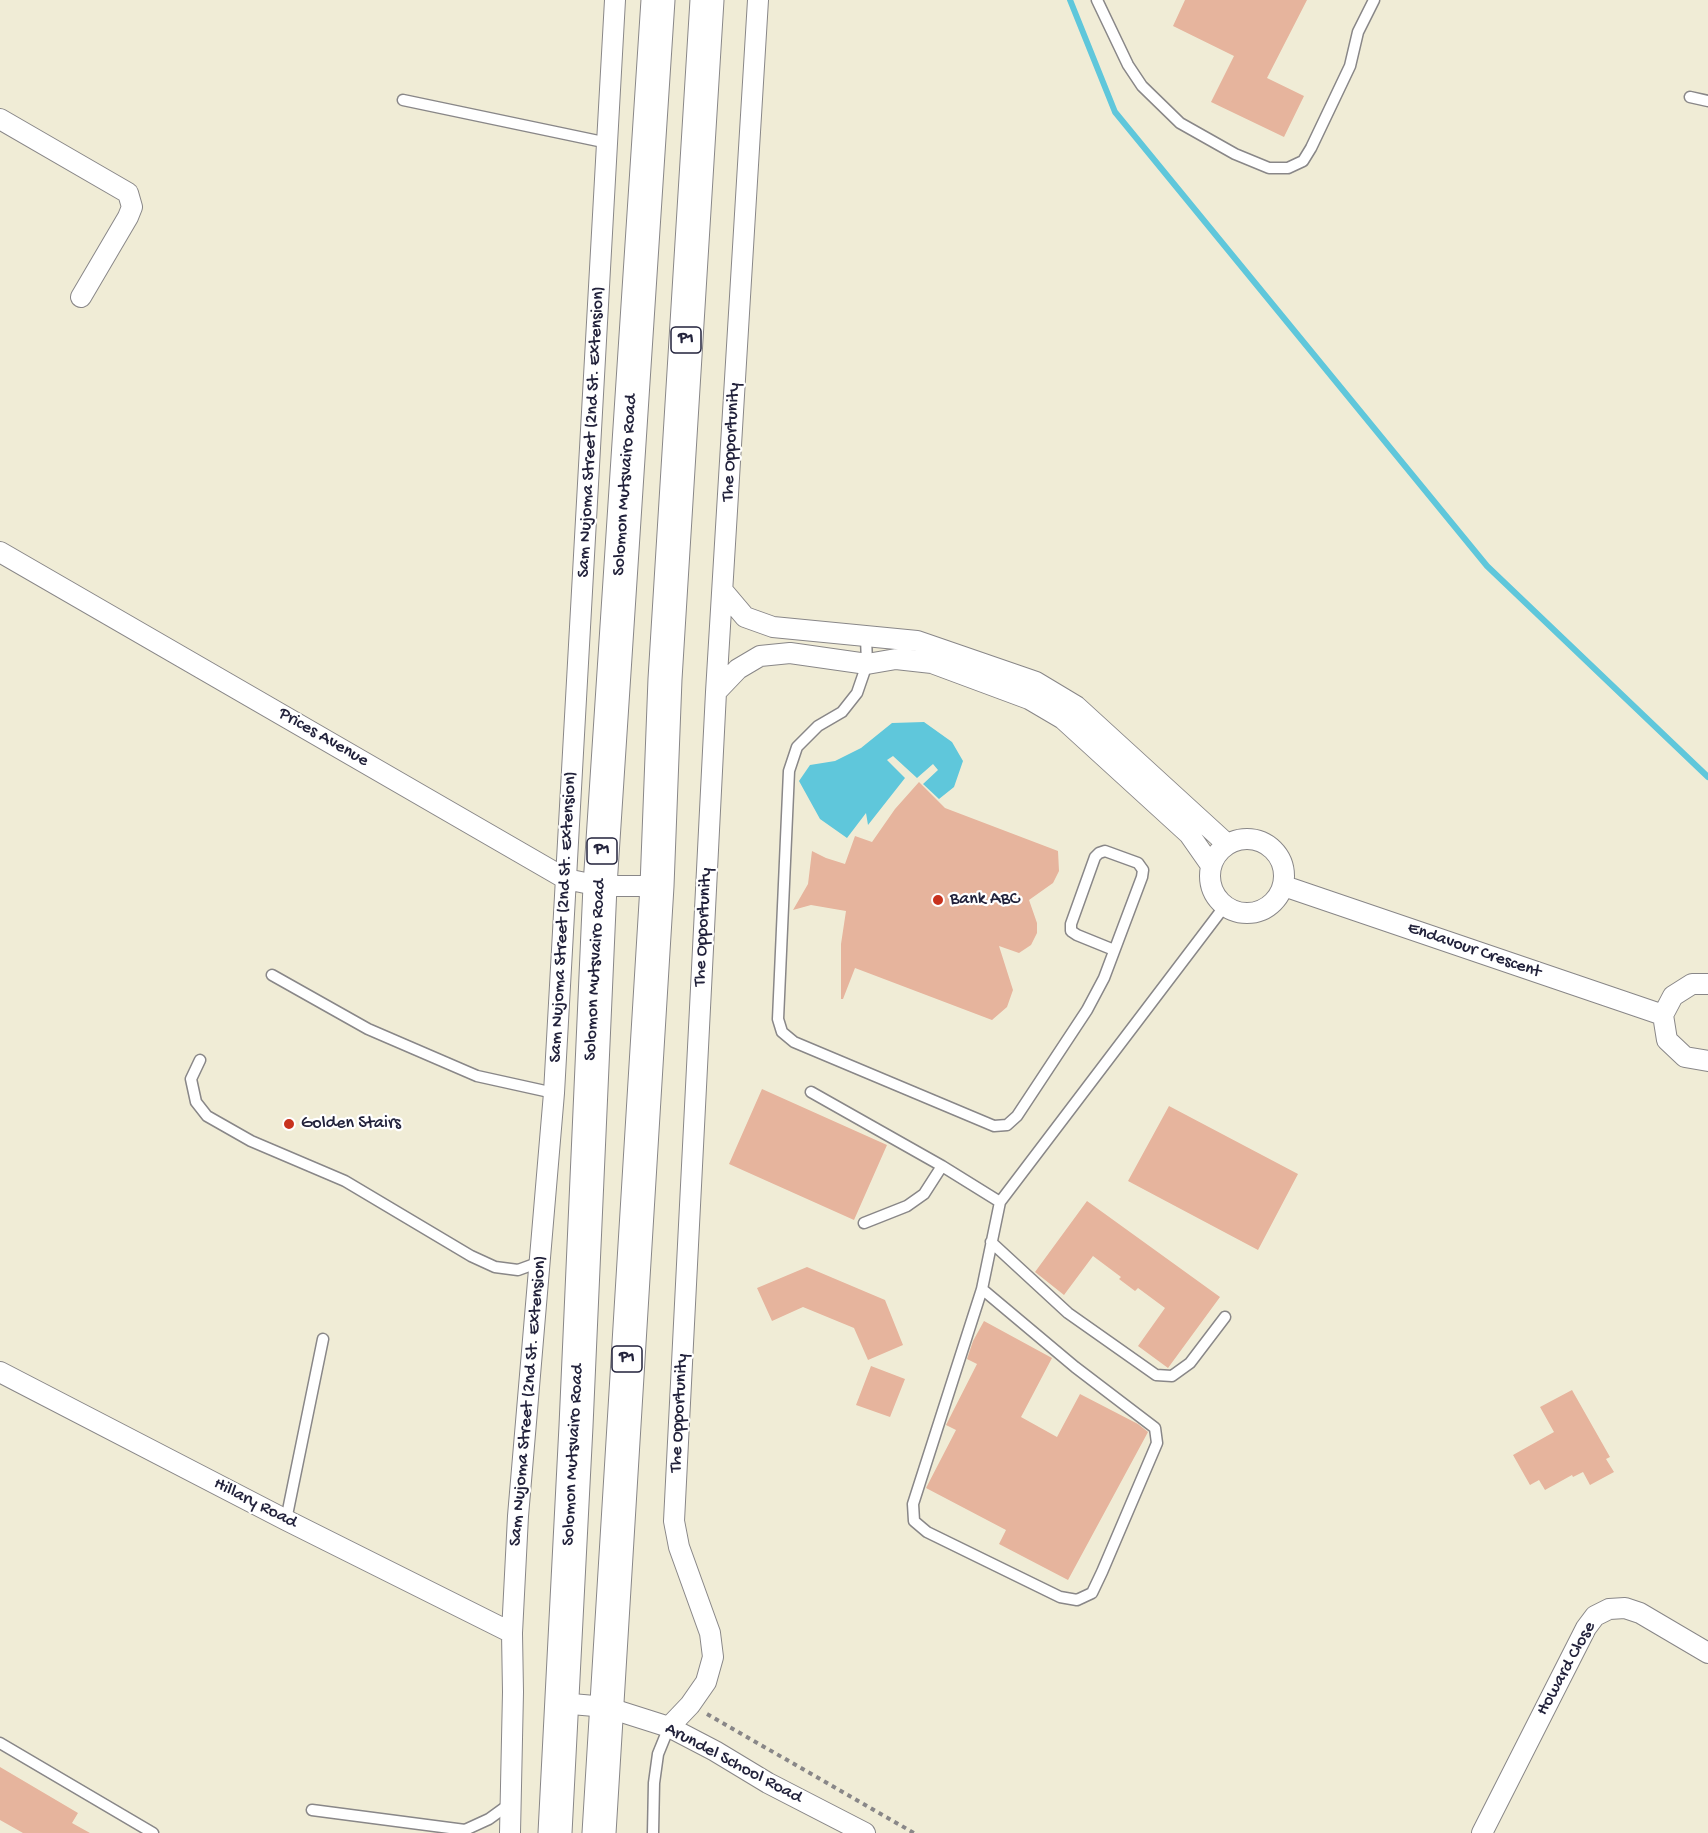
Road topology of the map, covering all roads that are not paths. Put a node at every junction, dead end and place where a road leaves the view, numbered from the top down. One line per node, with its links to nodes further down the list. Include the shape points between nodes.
1 (615, 0): 11 (street, Sam Nujoma Street (2nd St. Extension))
2 (658, 0): 21 (highway, Solomon Mutsvairo Road / P1)
3 (707, 0): 22 (highway, P1, via 665,679)
4 (758, 0): 14 (street, The Opportunity)
5 (1097, 0): 6 (lane, via 1128,66 1142,86 1180,123 1269,168 1288,168 1303,161 1350,66 1358,32)
6 (1374, 0)
7 (1690, 97): 9 (lane)
8 (403, 100): 11 (lane)
9 (1708, 101)
10 (0, 119): 12 (street, via 128,193 132,207 128,217)
11 (608, 142): 20 (street, Sam Nujoma Street (2nd St. Extension))
12 (81, 297)
13 (0, 552): 20 (street, Prices Avenue)
14 (723, 591): 15 (street, via 745,617 774,627); 17 (street, The Opportunity)
15 (866, 637): 16 (lane); 18 (street, via 917,641 1036,682 1076,706)
16 (867, 664): 17 (street, via 790,653 760,656 738,669); 19 (street, via 896,658 932,663 1029,699 1063,719 1189,834); 25 (lane, via 857,693 842,712 818,726 797,747 789,771 778,1019 782,1032 794,1042 994,1126 1007,1125 1017,1116 1087,1010)
17 (716, 692): 47 (street, The Opportunity, via 674,1521 679,1547 710,1633 713,1657 705,1682)
18 (1227, 844): 19 (street); 23 (street, via 1248,838 1270,846 1283,864)
19 (1210, 864): 24 (street, via 1210,887)
20 (566, 879): 21 (street, Prices Avenue); 32 (street, Sam Nujoma Street (2nd St. Extension))
21 (600, 885): 22 (street, Prices Avenue); 45 (highway, Solomon Mutsvairo Road / P1)
22 (657, 886): 46 (highway, P1)
23 (1284, 886): 24 (street, via 1270,906 1263,909 1247,914); 28 (street, Endavour Crescent)
24 (1224, 907): 34 (lane)
25 (1114, 950): 25 (lane, via 1143,870 1138,863 1105,851 1095,857 1071,931)
26 (272, 975): 32 (lane, via 369,1029 477,1076)
27 (1708, 984): 28 (street, via 1692,984 1673,996)
28 (1663, 1016): 30 (street, via 1667,1040 1685,1057)
29 (200, 1059): 37 (lane, via 191,1078 196,1102 207,1116 250,1141 345,1181 471,1256 518,1270)
30 (1708, 1061)
31 (811, 1092): 33 (lane)
32 (554, 1093): 37 (street, Sam Nujoma Street (2nd St. Extension))
33 (942, 1166): 34 (lane); 35 (lane, via 924,1194 907,1206)
34 (1000, 1202): 36 (lane)
35 (864, 1223)
36 (991, 1242): 38 (lane); 39 (lane, via 1068,1313 1156,1375 1172,1376 1190,1363)
37 (540, 1262): 43 (street, Sam Nujoma Street (2nd St. Extension))
38 (982, 1289): 38 (lane, via 913,1503 914,1521 927,1532 1060,1597 1077,1600 1092,1593 1102,1572 1157,1443 1155,1428)
39 (1225, 1317)
40 (323, 1339): 42 (lane)
41 (0, 1372): 42 (street, Hillary Road)
42 (286, 1520): 43 (street, Hillary Road)
43 (512, 1633): 49 (street, Sam Nujoma Street (2nd St. Extension))
44 (1708, 1653): 57 (street, Howard Close, via 1625,1608 1609,1609 1595,1616)
45 (560, 1703): 46 (street, Arundel School Road); 53 (highway, Solomon Mutsvairo Road / P1)
46 (606, 1707): 47 (street, Arundel School Road); 54 (highway, P1)
47 (669, 1727): 55 (lane, The Opportunity, via 658,1754); 56 (street, Arundel School Road)
48 (0, 1743): 51 (lane)
49 (511, 1803): 50 (lane, via 465,1830); 52 (street, Sam Nujoma Street (2nd St. Extension))
50 (312, 1810)
51 (153, 1833)
52 (510, 1833)
53 (555, 1833)
54 (599, 1833)
55 (653, 1833)
56 (865, 1833)
57 (1482, 1833)

